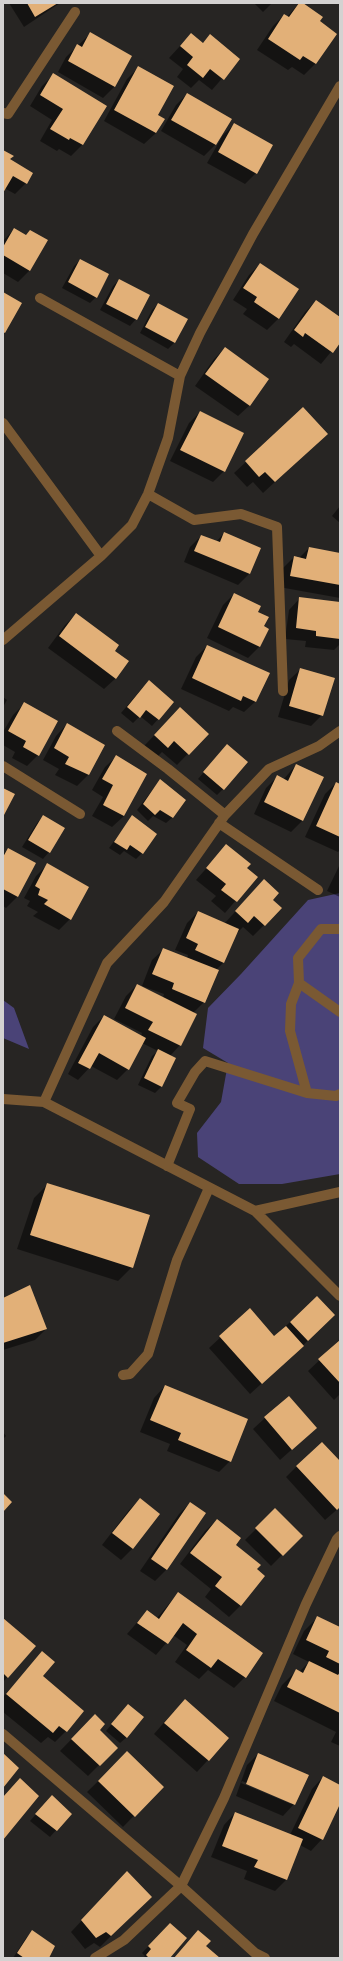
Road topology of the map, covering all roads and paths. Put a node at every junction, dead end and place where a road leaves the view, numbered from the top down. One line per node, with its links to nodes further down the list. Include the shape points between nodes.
1 (75, 12): 3 (street, via 8,114)
2 (340, 86): 5 (street, via 253,234)
3 (3, 113)
4 (40, 298): 5 (street)
5 (180, 376): 7 (street, via 168,438)
6 (3, 423): 8 (street)
7 (148, 494): 8 (street, via 132,525); 10 (street, via 194,520 241,514 277,527)
8 (100, 556): 9 (street)
9 (3, 640)
10 (283, 691)
11 (117, 731): 15 (street, via 168,768)
12 (340, 731): 15 (street, via 319,746 269,768)
13 (3, 766): 14 (street)
14 (80, 814)
15 (222, 819): 16 (street); 23 (street, via 164,902 107,963)
16 (318, 890)
17 (340, 930): 18 (street, via 321,929 298,958)
18 (299, 983): 19 (street); 20 (street, via 291,1004 290,1031)
19 (340, 1012)
20 (307, 1092): 21 (street, via 336,1096); 24 (street, via 205,1061 194,1072 177,1103 190,1108)
21 (340, 1094)
22 (3, 1099): 23 (street)
23 (44, 1102): 24 (street)
24 (167, 1166): 25 (street)
25 (209, 1188): 27 (street); 29 (street, via 176,1260 148,1354 130,1374)
26 (340, 1192): 27 (street)
27 (255, 1211): 28 (street)
28 (340, 1296)
29 (123, 1375)
30 (340, 1536): 32 (street, via 306,1604 224,1798)
31 (3, 1734): 32 (street)
32 (181, 1886): 33 (street, via 124,1940); 34 (street, via 255,1953)
33 (95, 1958)
34 (265, 1958)

